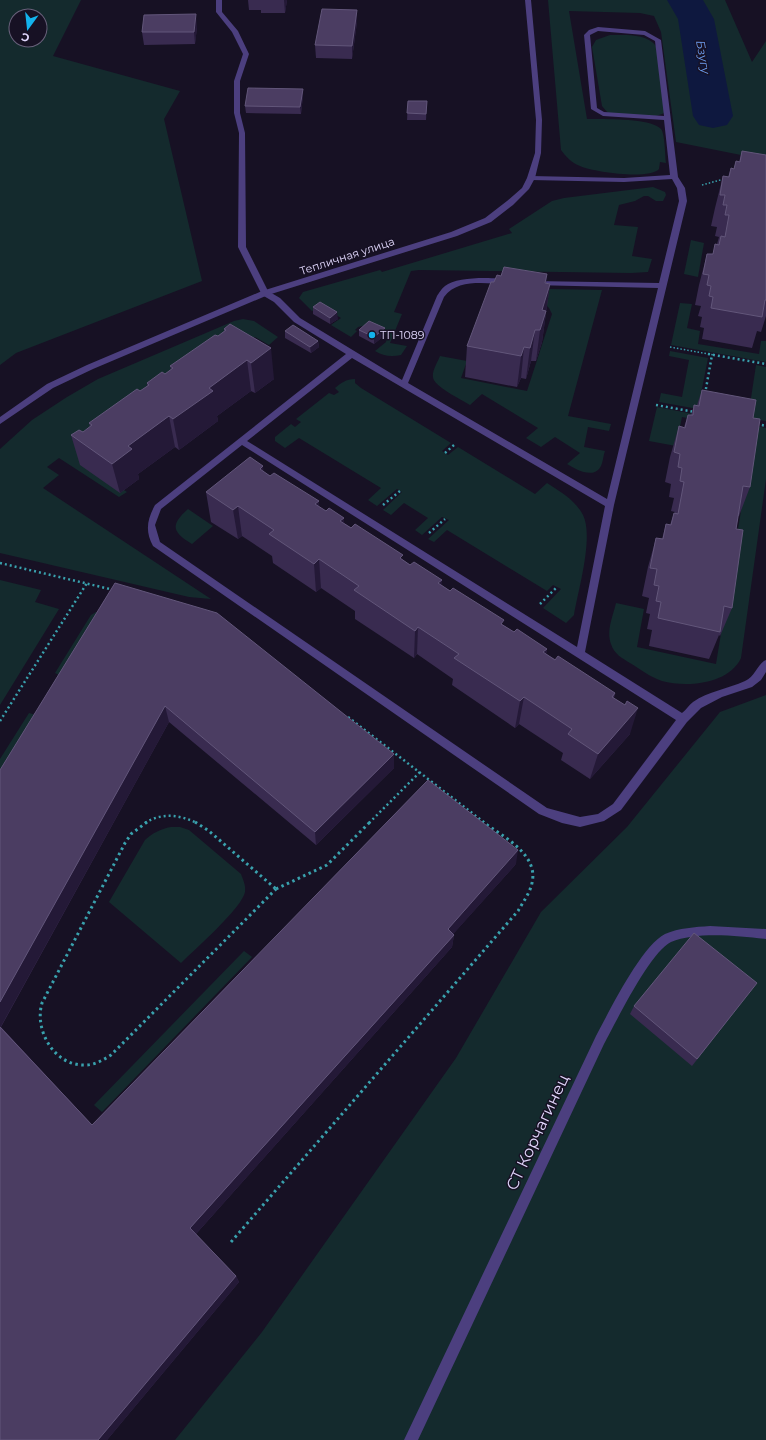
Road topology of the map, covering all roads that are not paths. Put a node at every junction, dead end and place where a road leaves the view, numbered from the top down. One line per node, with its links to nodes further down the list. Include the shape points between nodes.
1 (219, 0): 9 (street, via 219,12 236,31 246,54 237,81 237,112 242,133 242,247)
2 (528, 0): 5 (street, Тепличная улица, via 539,120 538,153)
3 (667, 118): 3 (street, via 658,40 646,34 598,29 591,31 587,35 594,109 603,114); 4 (street)
4 (674, 177): 5 (street, via 624,180); 8 (street, via 681,188 683,201)
5 (531, 178): 9 (street, Тепличная улица, via 525,189 488,220 454,234)
6 (512, 282): 11 (street, via 460,283 448,288 441,296)
7 (527, 283): 8 (street)
8 (663, 286): 14 (street)
9 (265, 293): 10 (street, via 277,300 297,320); 12 (street, Тепличная улица, via 83,370 50,386)
10 (352, 354): 11 (street); 13 (street)
11 (404, 384): 14 (street)
12 (0, 421)
13 (241, 441): 15 (street); 17 (street, via 158,507 151,521 150,532 156,544 543,810 580,822 600,818 617,807)
14 (610, 505): 15 (street)
15 (580, 654): 17 (street)
16 (766, 664): 17 (street, via 758,677 749,684 697,705)
17 (683, 719)
18 (766, 934): 19 (street, СТ Корчагинец, via 714,931 677,935 660,944 635,975 600,1040)
19 (411, 1440)

